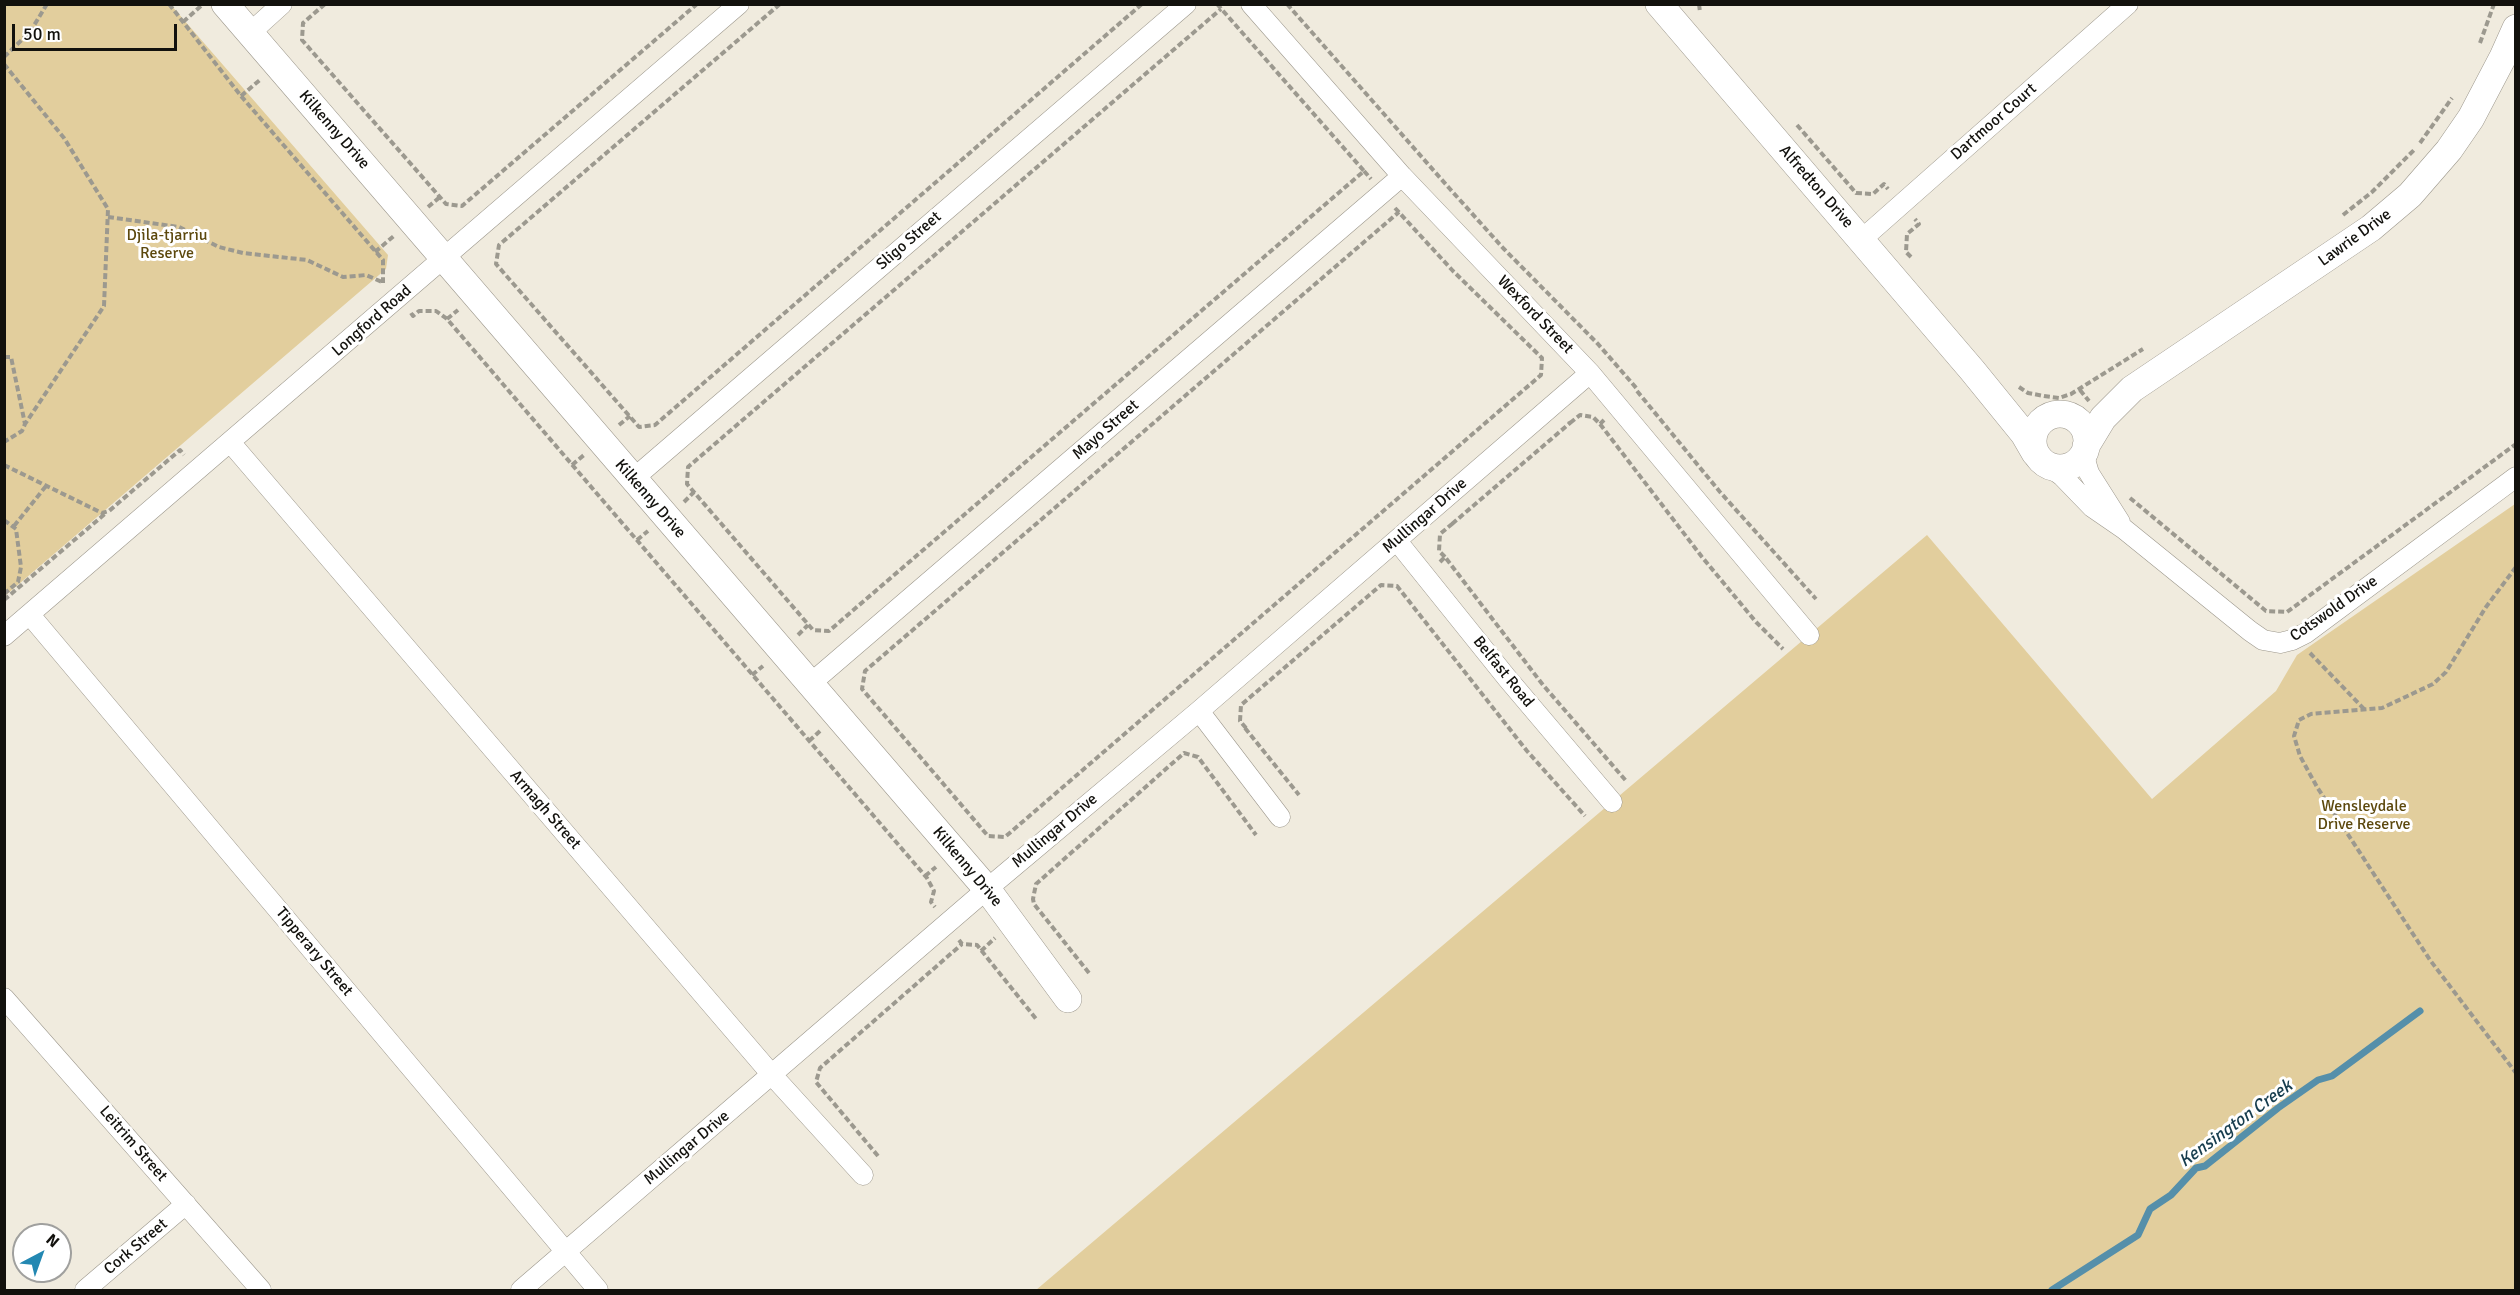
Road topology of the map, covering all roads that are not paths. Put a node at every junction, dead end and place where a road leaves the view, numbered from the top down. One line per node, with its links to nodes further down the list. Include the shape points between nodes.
1 (225, 4): 9 (street, Kilkenny Drive)
2 (282, 4): 9 (street)
3 (739, 4): 12 (street, Longford Road)
4 (1186, 4): 21 (street, Sligo Street)
5 (1251, 4): 10 (street, Wexford Street)
6 (1659, 4): 11 (street, Alfredton Drive)
7 (2128, 4): 11 (street, Dartmoor Court)
8 (2516, 28): 15 (street, Lawrie Drive, via 2471,118 2435,167 2397,207)
9 (250, 33): 12 (street, Kilkenny Drive)
10 (1402, 176): 14 (street, Wexford Street); 27 (street, Mayo Street)
11 (1861, 240): 13 (street, Alfredton Drive)
12 (444, 259): 17 (street, Longford Road); 21 (street, Kilkenny Drive)
13 (1972, 370): 16 (street, Alfredton Drive, via 2025,404); 19 (street, Alfredton Drive)
14 (1590, 372): 23 (street, Mullingar Drive); 25 (street, Wexford Street)
15 (2132, 389): 16 (street, Lawrie Drive, via 2086,397); 18 (street, Lawrie Drive, via 2103,418)
16 (2058, 414): 18 (street, via 2073,417 2082,426); 19 (street, via 2044,418 2036,428 2032,440)
17 (230, 442): 24 (street, Longford Road); 34 (street, Armagh Street)
18 (2086, 448): 19 (street, via 2078,461 2067,467 2055,468); 22 (street, Cotswold Drive, via 2092,480)
19 (2041, 459): 22 (street, Cotswold Drive, via 2092,507)
20 (2516, 477): 22 (street, Cotswold Drive, via 2287,642 2274,643 2256,636)
21 (633, 479): 27 (street, Kilkenny Drive)
22 (2124, 529)
23 (1397, 541): 28 (street, Mullingar Drive); 29 (street, Belfast Road)
24 (30, 615): 26 (street, Longford Road); 37 (street, Tipperary Street)
25 (1809, 635)
26 (4, 636)
27 (810, 684): 31 (street, Kilkenny Drive)
28 (1199, 711): 30 (street); 31 (street, Mullingar Drive)
29 (1612, 802)
30 (1280, 818)
31 (987, 889): 33 (street, Kilkenny Drive); 34 (street, Mullingar Drive)
32 (4, 998): 36 (street, Leitrim Street)
33 (1068, 999)
34 (772, 1076): 35 (street, Armagh Street); 37 (street, Mullingar Drive)
35 (862, 1175)
36 (186, 1204): 38 (street, Cork Street); 39 (street, Leitrim Street)
37 (566, 1251): 40 (street, Mullingar Drive); 41 (street, Tipperary Street)
38 (86, 1290)
39 (261, 1290)
40 (521, 1290)
41 (598, 1290)

